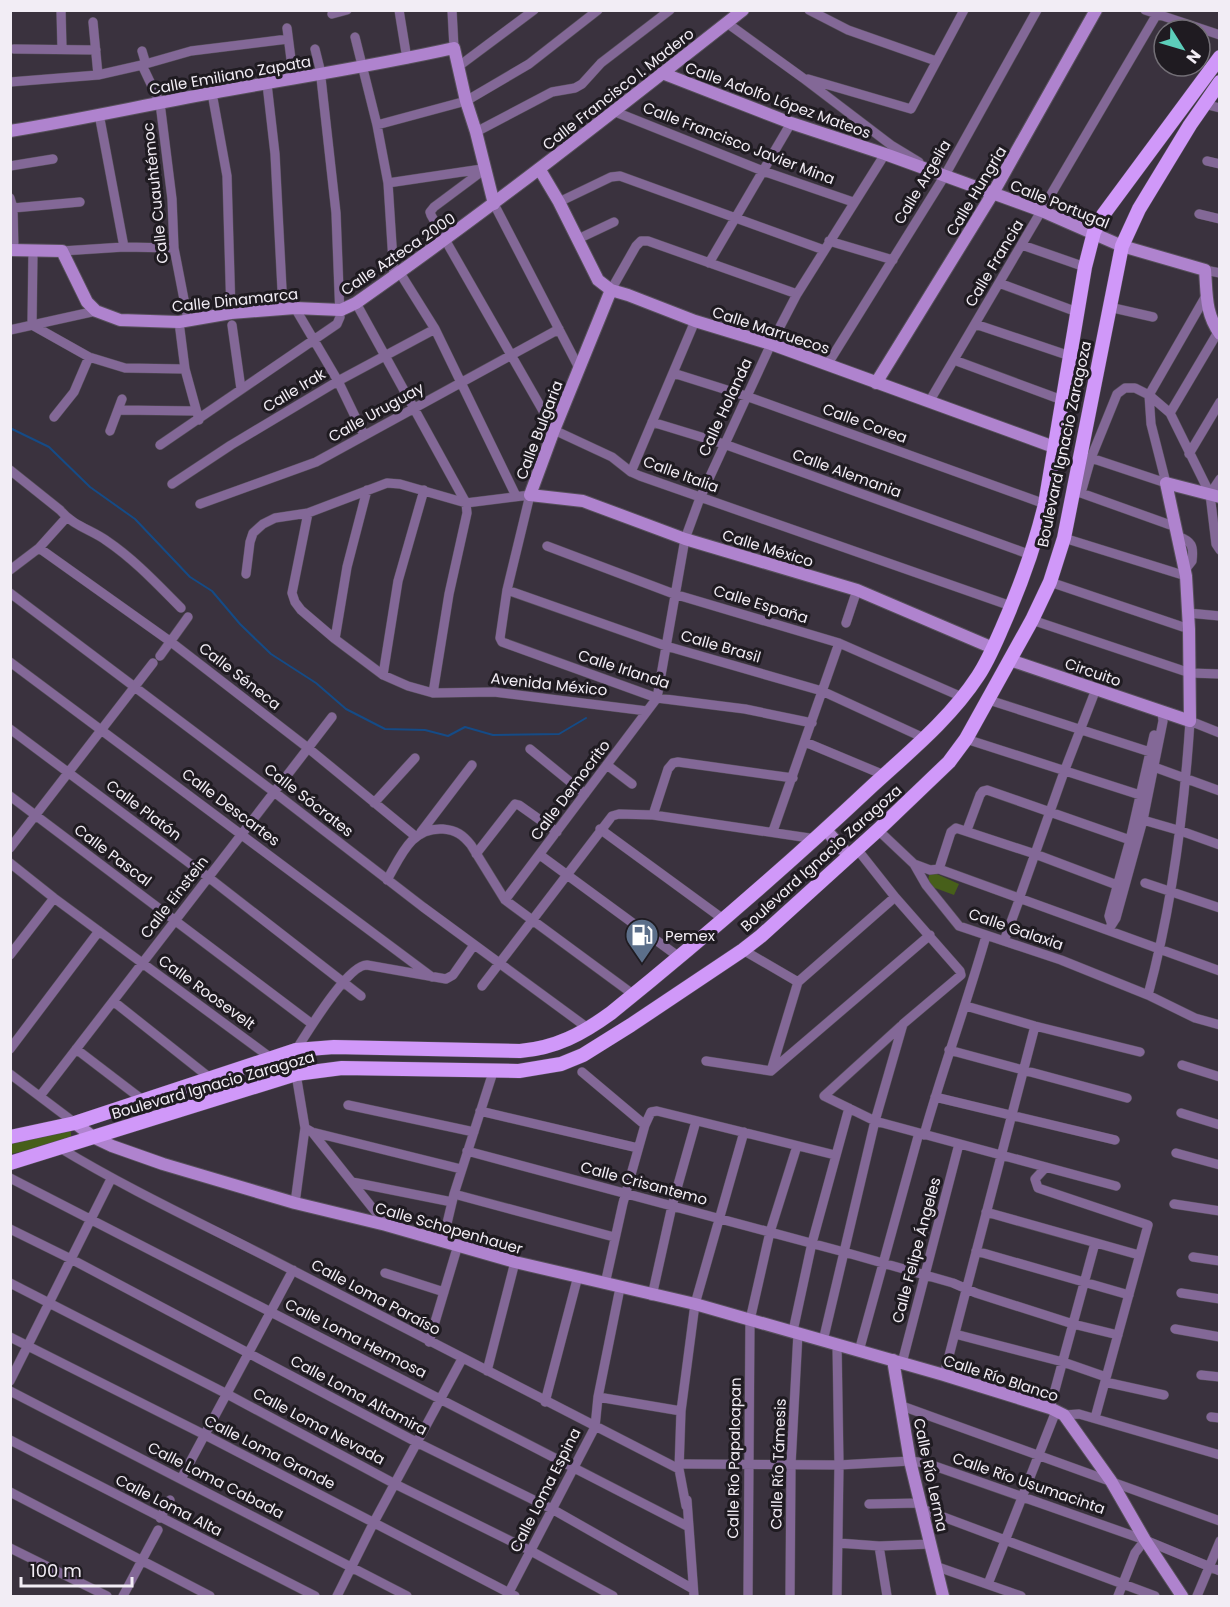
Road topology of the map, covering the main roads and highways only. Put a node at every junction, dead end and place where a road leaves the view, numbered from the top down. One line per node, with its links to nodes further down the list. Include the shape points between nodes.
1 (1220, 57): 3 (main road, Boulevard Ignacio Zaragoza, via 1118,193 1094,232 1045,504 1031,555 993,648 962,697 821,834 634,995 589,1029 554,1045 520,1051 334,1047 296,1050 75,1123)
2 (1220, 82): 4 (main road, Boulevard Ignacio Zaragoza, via 1139,209 1122,246 1077,493 1050,582 1032,620 989,700 949,762 853,853 742,950 583,1055 561,1064 519,1071 342,1068 296,1074)
3 (10, 1137)
4 (10, 1163)

